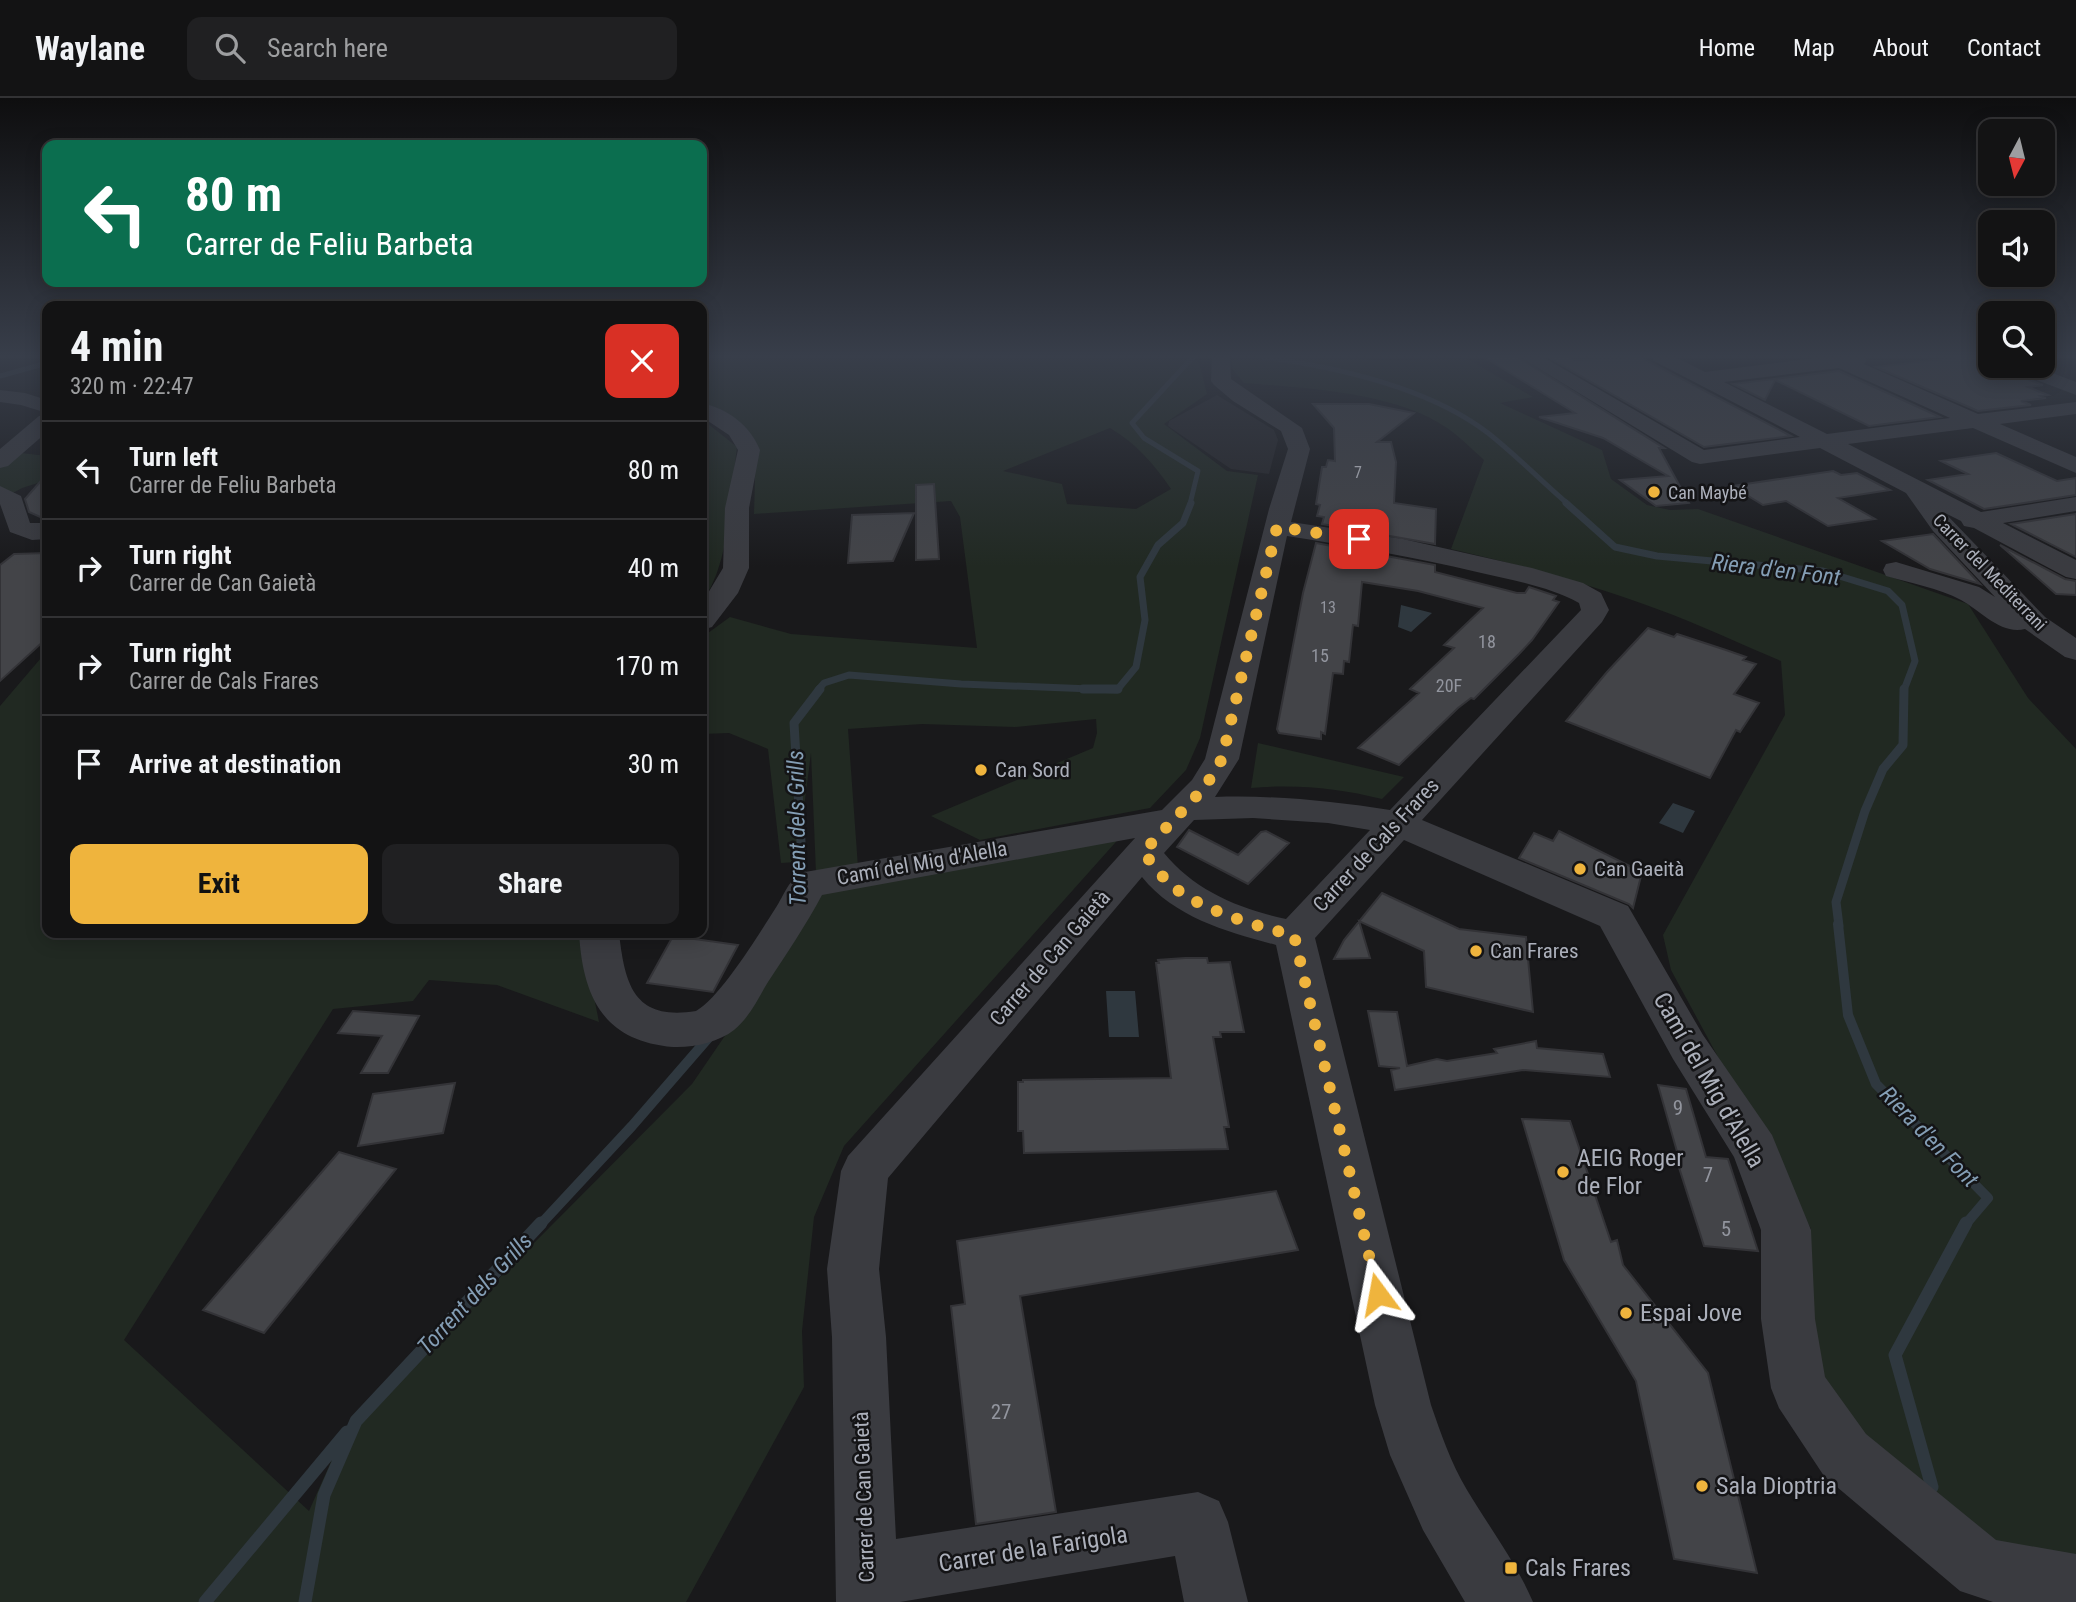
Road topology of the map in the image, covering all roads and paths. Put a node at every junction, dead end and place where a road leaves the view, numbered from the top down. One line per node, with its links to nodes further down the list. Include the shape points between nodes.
1 (40, 427): 9 (street)
2 (733, 427): 20 (street, via 749,450 737,508 736,568)
3 (1290, 427): 16 (street, Carrer de Can Gaietà, via 1299,449)
4 (1649, 427): 8 (street, via 1700,457)
5 (1797, 427): 8 (street)
6 (1928, 427): 8 (street)
7 (1989, 427): 10 (street)
8 (1823, 441): 11 (street)
9 (0, 461)
10 (2076, 466)
11 (1910, 485): 14 (street); 15 (street, Carrer del Mediterrani)
12 (0, 494): 17 (street, via 12,501 19,527)
13 (2076, 504): 14 (street)
14 (1979, 520): 15 (street); 19 (street)
15 (1942, 526): 21 (street, Carrer del Mediterrani, via 2035,623)
16 (1277, 527): 23 (street, Carrer de Cals Frares, via 1403,547 1522,574 1591,599 1592,615); 24 (street, Carrer de Can Gaietà, via 1222,759 1205,787)
17 (42, 531)
18 (1896, 570): 22 (street, Carrer del Mediterrani, via 1969,593)
19 (2076, 571)
20 (707, 615)
21 (2076, 651)
22 (2076, 663)
23 (1395, 823): 24 (street, Camí del Mig d'Alella, via 1253,807); 25 (street, Carrer de Cals Frares); 27 (street, Camí del Mig d'Alella, via 1614,916 1688,1047 1755,1149 1786,1230 1788,1319 1800,1388 1845,1455 1982,1569)
24 (1167, 827): 25 (street, via 1169,884 1210,908 1259,928); 26 (street, Camí del Mig d'Alella, via 818,881 807,886 726,1013 703,1029 663,1030 634,1021 618,1007 600,964); 28 (street, Carrer de Can Gaietà, via 865,1171 853,1269)
25 (1294, 935): 30 (street, via 1403,1405 1444,1509)
26 (599, 938)
27 (2076, 1585)
28 (867, 1589): 29 (street, Carrer de la Farigola, via 1198,1522)
29 (1216, 1602)
30 (1501, 1602)

